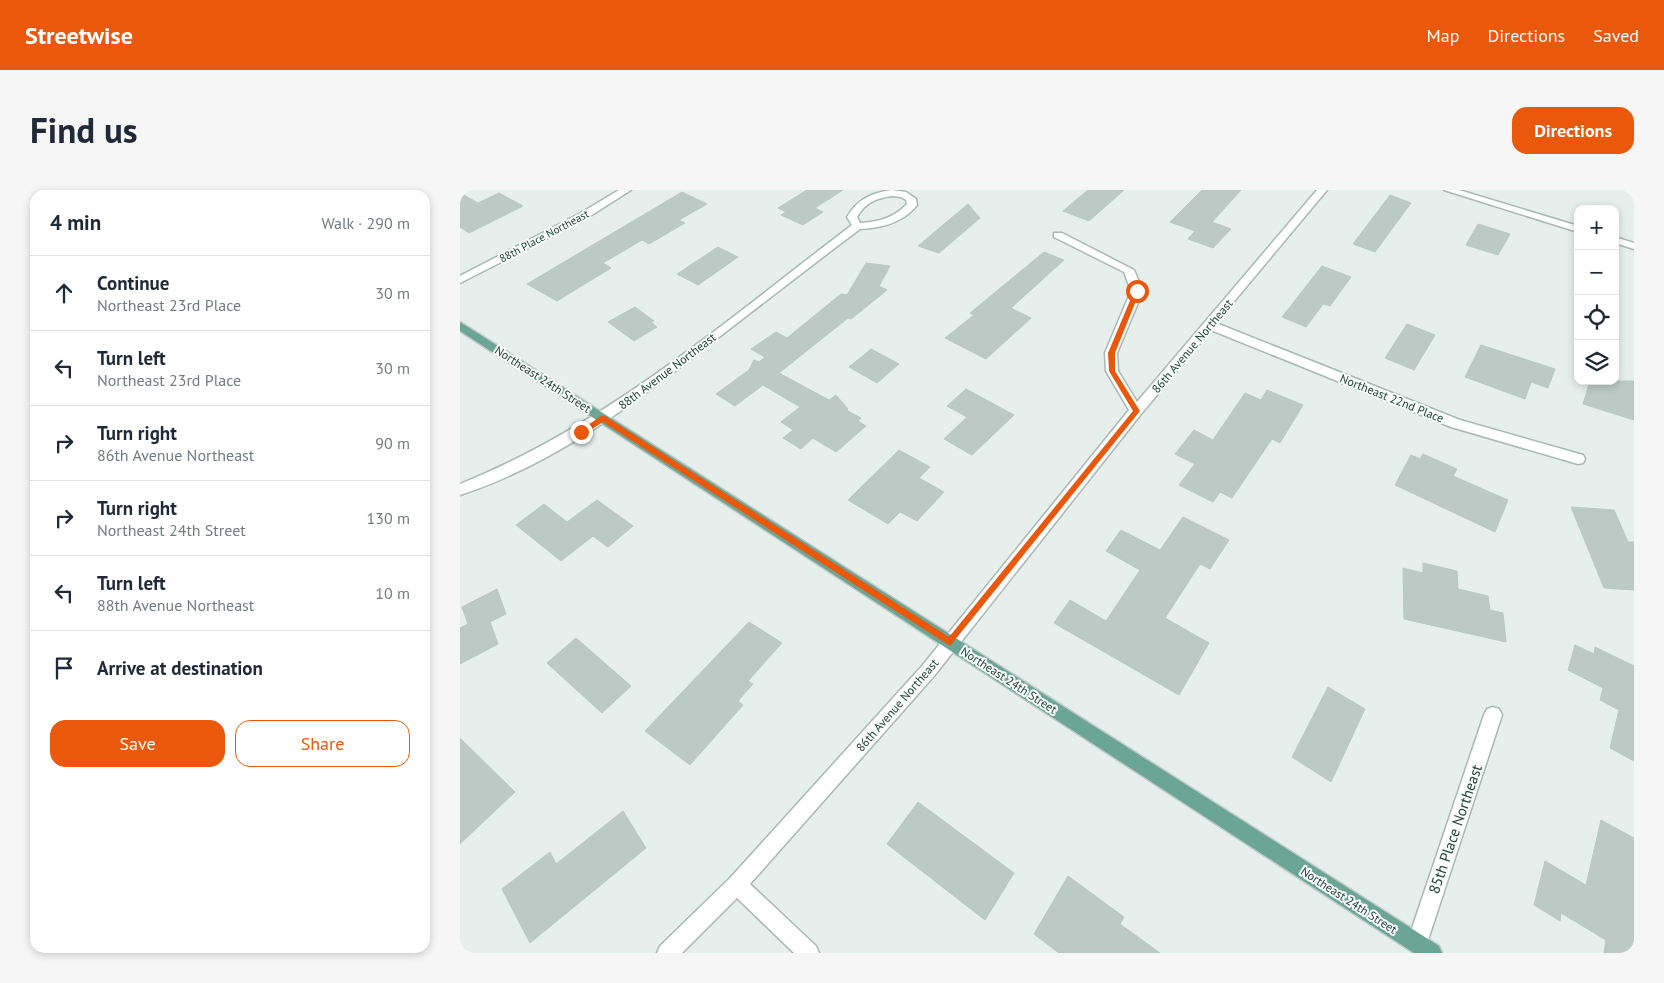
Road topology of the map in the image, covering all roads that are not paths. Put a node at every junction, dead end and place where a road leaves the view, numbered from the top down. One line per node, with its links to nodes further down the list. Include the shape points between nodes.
1 (626, 190): 9 (street, 88th Place Northeast)
2 (1322, 190): 10 (street, 86th Avenue Northeast)
3 (1450, 190): 5 (street)
4 (857, 226): 4 (street, via 887,223 906,214 912,205 911,199 892,193 864,200 852,217); 13 (street, 88th Avenue Northeast)
5 (1574, 228)
6 (1058, 235): 12 (street, via 1130,270 1137,291 1111,353 1112,371)
7 (1619, 241): 8 (street)
8 (1634, 246)
9 (460, 280)
10 (1210, 325): 12 (street, 86th Avenue Northeast); 14 (street, Northeast 22nd Place, via 1456,424)
11 (460, 326): 13 (main road, Northeast 24th Street)
12 (1136, 411): 16 (street, 86th Avenue Northeast)
13 (603, 418): 15 (street, 88th Avenue Northeast, via 573,437); 16 (main road, Northeast 24th Street)
14 (1578, 459)
15 (460, 490)
16 (950, 642): 18 (street, 86th Avenue Northeast, via 928,671); 19 (main road, Northeast 24th Street)
17 (1493, 715): 19 (street, 85th Place Northeast)
18 (737, 885): 20 (street, 86th Avenue Northeast); 21 (street)
19 (1424, 948)
20 (667, 953)
21 (809, 953)

